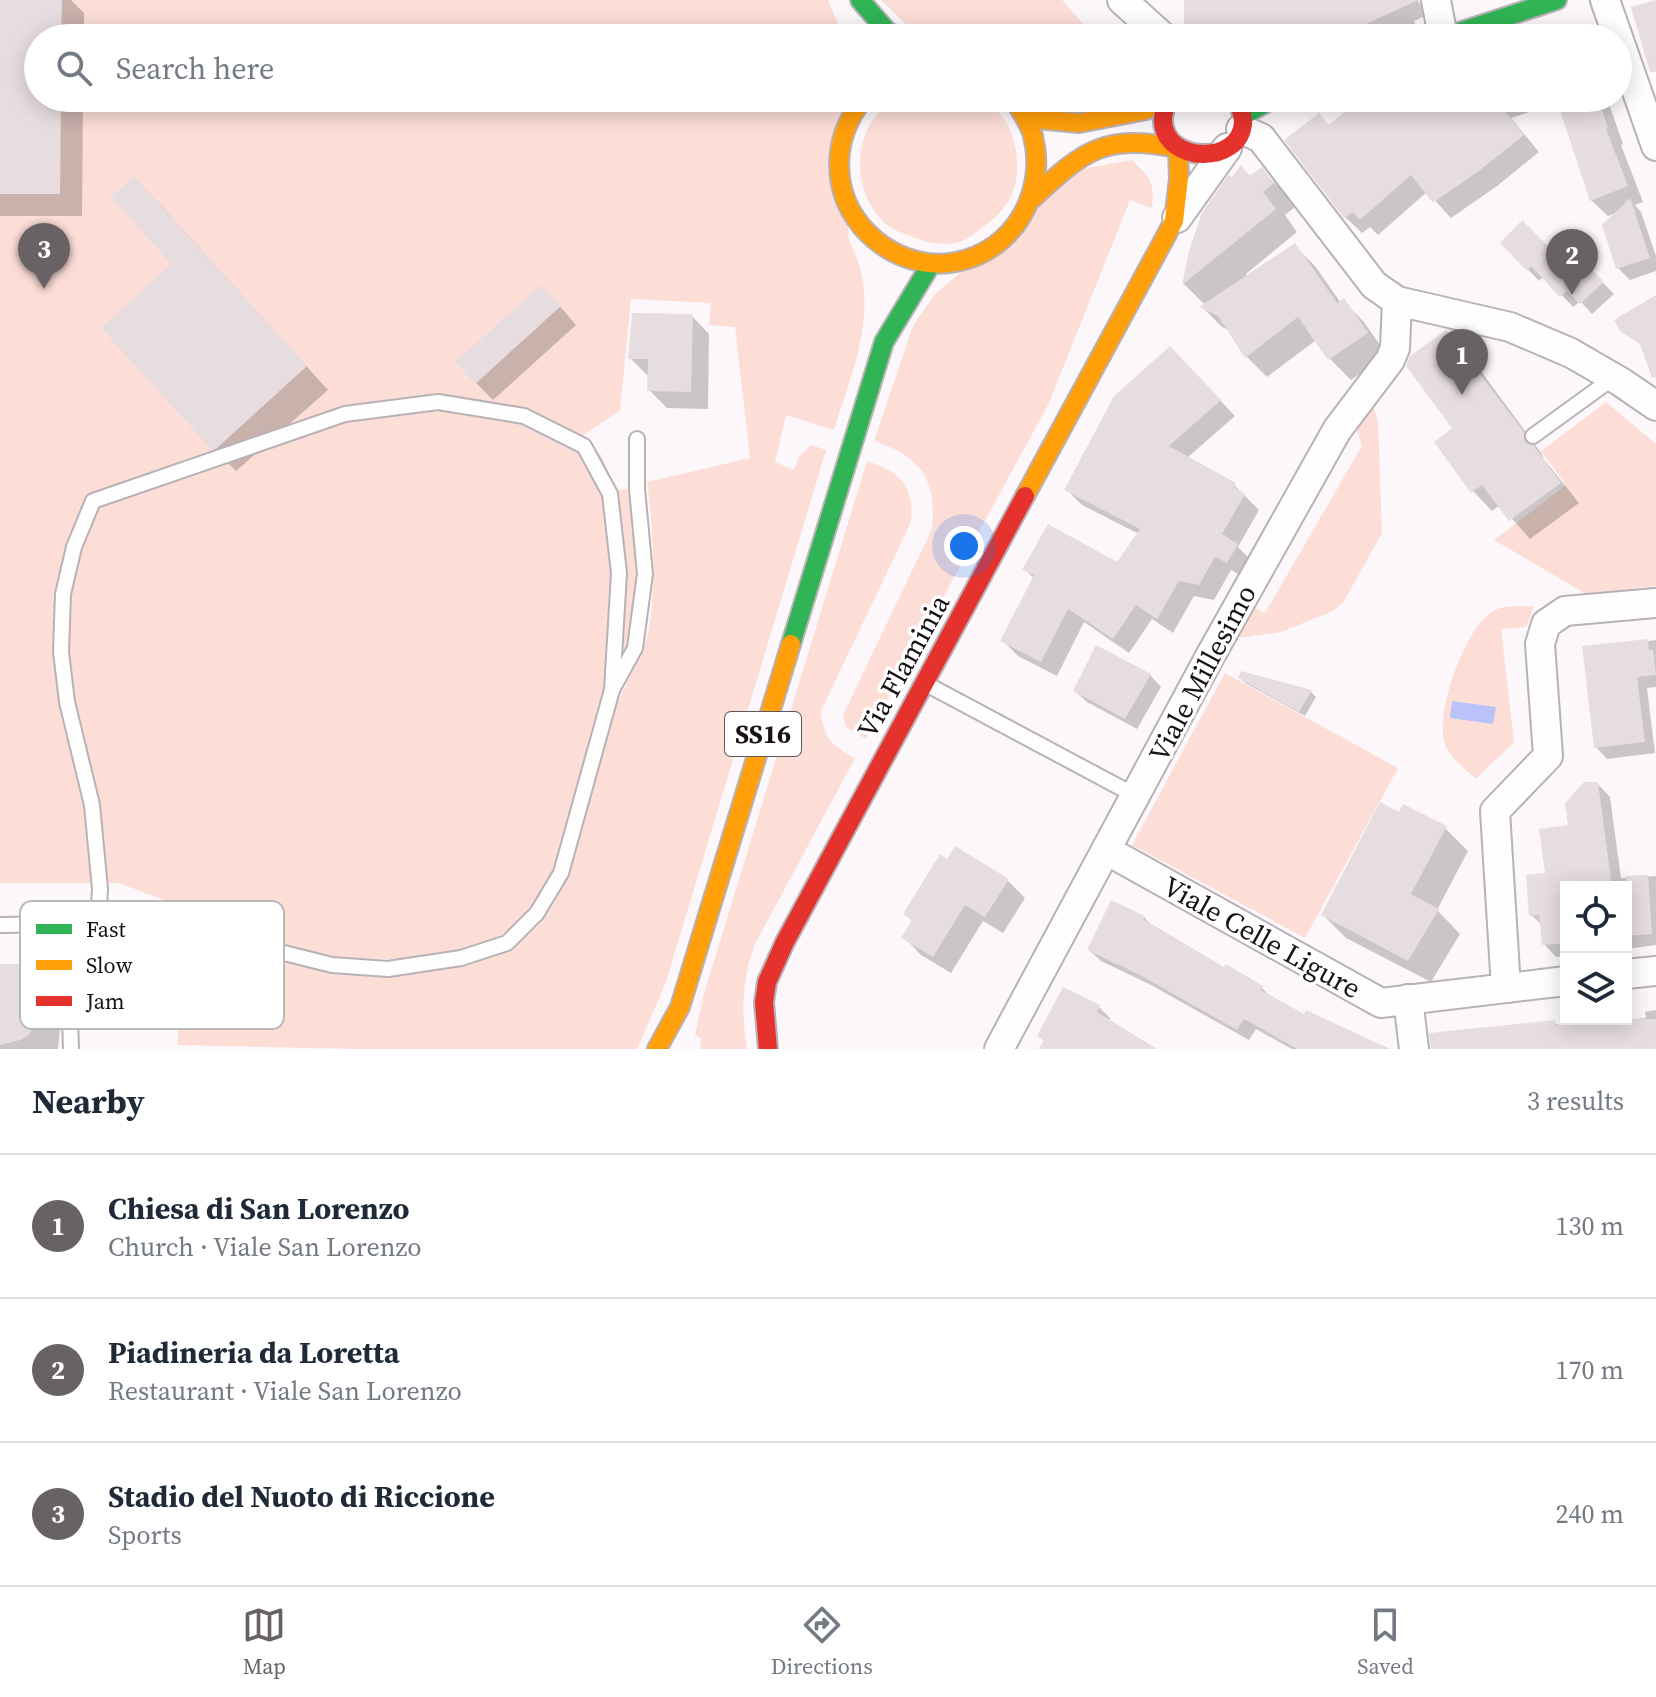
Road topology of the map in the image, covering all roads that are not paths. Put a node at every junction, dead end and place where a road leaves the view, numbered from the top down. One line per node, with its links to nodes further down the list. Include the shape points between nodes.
1 (851, 0): 7 (main road)
2 (860, 0): 8 (main road)
3 (1122, 0): 9 (street)
4 (1436, 0): 10 (street)
5 (1557, 0): 11 (main road)
6 (1605, 0): 12 (street)
7 (855, 24)
8 (881, 24)
9 (1147, 24)
10 (1440, 24)
11 (1484, 24)
12 (1613, 24)
13 (1632, 77): 20 (street)
14 (853, 112): 24 (main road, via 842,139 839,177 852,214)
15 (1023, 112): 18 (main road)
16 (1135, 112): 18 (main road, via 1079,123)
17 (1165, 112): 21 (main road, via 1164,128)
18 (1027, 118): 22 (main road, via 1039,157)
19 (1237, 123): 21 (main road, via 1216,155 1202,157); 23 (street); 27 (street, via 1261,138 1374,285)
20 (1656, 146)
21 (1178, 148): 22 (main road, via 1125,140 1088,151); 23 (main road, Via Flaminia)
22 (1033, 198): 25 (main road, via 1024,218 993,248 964,261)
23 (1174, 221): 35 (main road, Via Flaminia)
24 (877, 243): 25 (main road, via 912,261); 26 (main road)
25 (931, 264): 29 (main road, SS16)
26 (879, 271)
27 (1397, 301): 30 (street, via 1510,327); 37 (street, Viale Millesimo, via 1390,360 1337,430)
28 (882, 314): 29 (main road, SS16)
29 (884, 342): 48 (main road, SS16)
30 (1613, 378): 31 (street); 32 (lane)
31 (1656, 406)
32 (1533, 436)
33 (637, 439): 36 (lane, via 645,574 635,648)
34 (1656, 603): 46 (street, via 1565,611 1546,624 1540,644 1548,756 1495,811)
35 (927, 683): 37 (lane); 50 (main road, Via Flaminia, via 767,982)
36 (612, 690): 39 (lane, via 619,573 610,494 584,446 524,416 438,402 345,414 93,501 63,594 61,652 67,702 92,805); 42 (lane, via 561,873 537,913 507,943 461,958 388,969 332,965)
37 (1136, 796): 38 (street, Viale Millesimo)
38 (1106, 850): 47 (street, Viale Celle Ligure, via 1381,1003); 54 (street, Viale Millesimo)
39 (99, 901)
40 (0, 925): 41 (lane)
41 (20, 925)
42 (284, 952)
43 (1656, 971): 44 (street)
44 (1632, 973)
45 (1560, 982): 46 (street, Viale Celle Ligure)
46 (1506, 988): 47 (street, Viale Celle Ligure)
47 (1408, 999): 55 (street)
48 (680, 1007): 52 (main road, SS16); 53 (main road, SS16)
49 (70, 1029): 51 (lane)
50 (769, 1046)
51 (71, 1049)
52 (657, 1049)
53 (676, 1049)
54 (999, 1049)
55 (1414, 1049)

